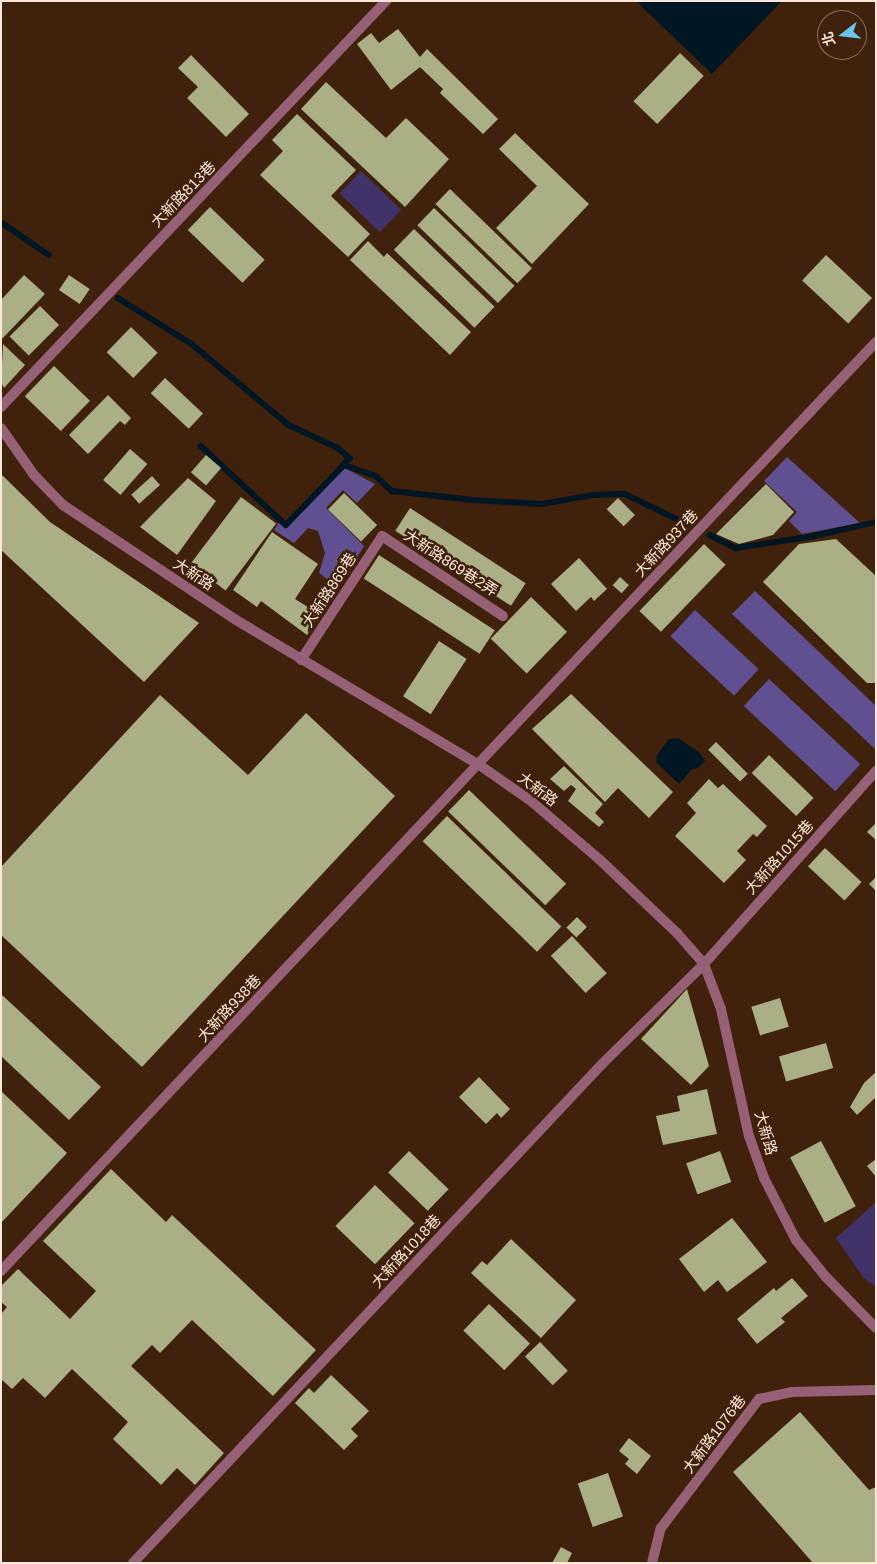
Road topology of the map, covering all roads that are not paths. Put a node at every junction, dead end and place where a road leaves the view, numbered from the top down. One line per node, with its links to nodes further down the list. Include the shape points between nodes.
1 (386, 1): 3 (street, 大新路813巷)
2 (876, 342): 8 (street, 大新路937巷)
3 (1, 407)
4 (1, 428): 7 (street, 大新路, via 34,475 63,504 106,536)
5 (382, 536): 6 (street, 大新路869巷2弄); 7 (street, 大新路869巷)
6 (503, 616)
7 (301, 660): 8 (street, 大新路)
8 (478, 764): 10 (street, 大新路, via 531,801 599,859); 11 (street, 大新路938巷)
9 (876, 771): 10 (street, 大新路1015巷)
10 (704, 964): 12 (street, 大新路, via 721,1009 749,1136 764,1178 796,1240 826,1277); 14 (street, 大新路1018巷, via 603,1064)
11 (1, 1271)
12 (876, 1328)
13 (876, 1390): 15 (street, 大新路1076巷, via 791,1392 759,1399 662,1528)
14 (133, 1563)
15 (652, 1563)

